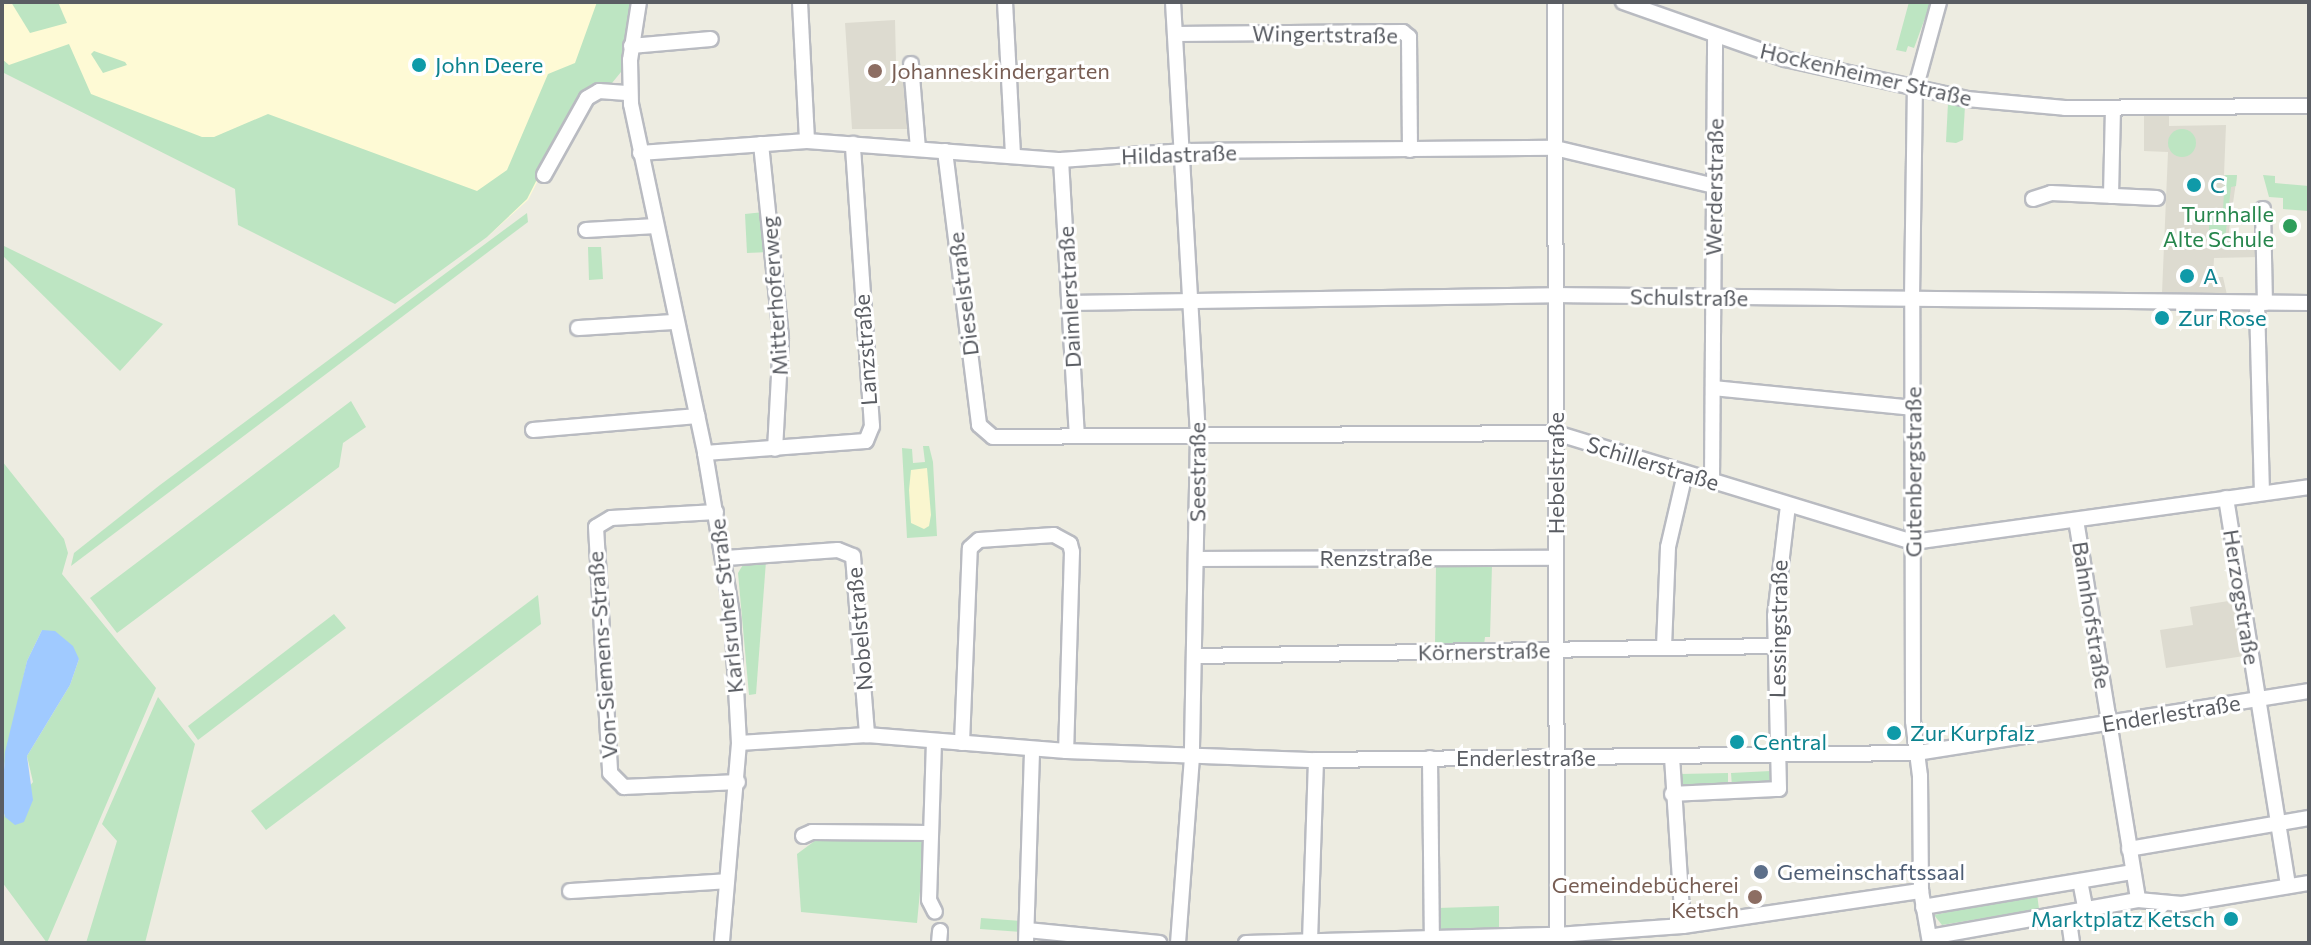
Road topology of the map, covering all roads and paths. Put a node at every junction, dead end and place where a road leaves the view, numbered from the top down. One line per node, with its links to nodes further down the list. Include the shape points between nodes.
1 (639, 2): 11 (street, Karlsruher Straße)
2 (800, 2): 17 (street)
3 (1005, 2): 26 (street)
4 (1173, 2): 8 (street, Seestraße)
5 (1555, 2): 20 (street, Hebelstraße)
6 (1623, 2): 9 (street, Hockenheimer Straße)
7 (1939, 2): 13 (street, Gutenbergstraße)
8 (1175, 34): 22 (street, Wingertstraße, via 1403,32 1409,37); 24 (street, Seestraße)
9 (1715, 36): 13 (street, Hockenheimer Straße); 29 (street, Werderstraße)
10 (711, 39): 11 (street)
11 (631, 46): 14 (street, Karlsruher Straße)
12 (911, 64): 21 (street)
13 (1915, 90): 16 (street, Hockenheimer Straße, via 2027,105); 39 (street, Gutenbergstraße)
14 (630, 93): 25 (street, Karlsruher Straße); 28 (street, via 599,91 587,98)
15 (2309, 106): 16 (street, Hockenheimer Straße)
16 (2113, 109): 30 (street)
17 (807, 141): 18 (street, Hildastraße); 19 (street, Hildastraße)
18 (761, 144): 25 (street, Hildastraße); 53 (street, Mitterhoferweg, via 780,317)
19 (853, 144): 21 (street, Hildastraße); 53 (street, Lanzstraße, via 872,426 866,441 859,443)
20 (1555, 148): 22 (street, Hildastraße); 29 (street, Hildastraße); 36 (street, Hebelstraße)
21 (918, 149): 23 (street, Hildastraße)
22 (1410, 150): 24 (street, Hildastraße)
23 (945, 151): 26 (street, Hildastraße); 50 (street, Dieselstraße, via 979,425)
24 (1185, 151): 27 (street, Hildastraße); 38 (street, Seestraße)
25 (640, 153): 34 (street, Karlsruher Straße)
26 (1013, 156): 27 (street, Hildastraße)
27 (1061, 160): 40 (street, Daimlerstraße)
28 (544, 175)
29 (1715, 186): 37 (street, Werderstraße)
30 (2111, 196): 31 (street); 32 (street, via 2051,193)
31 (2157, 198)
32 (2033, 199)
33 (2263, 209): 41 (street)
34 (656, 226): 35 (street); 43 (street, Karlsruher Straße)
35 (586, 230)
36 (1555, 295): 37 (street, Schulstraße); 38 (street, Schulstraße); 49 (street, Hebelstraße)
37 (1713, 297): 39 (street, Schulstraße); 45 (street, Werderstraße)
38 (1192, 298): 40 (street, Schulstraße); 52 (street, Seestraße)
39 (1912, 298): 41 (street, Schulstraße); 46 (street, Gutenbergstraße)
40 (1069, 303): 51 (street, Daimlerstraße)
41 (2261, 303): 42 (street, Schulstraße); 58 (street)
42 (2309, 303)
43 (674, 322): 44 (street); 47 (street, Karlsruher Straße)
44 (578, 328)
45 (1713, 388): 46 (street); 56 (street, Werderstraße)
46 (1914, 408): 63 (street, Gutenbergstraße)
47 (697, 416): 48 (street); 54 (street, Karlsruher Straße)
48 (533, 430)
49 (1556, 433): 52 (street, Schillerstraße); 55 (street, Schillerstraße); 65 (street, Hebelstraße)
50 (986, 434): 51 (street, Schillerstraße)
51 (1077, 435): 52 (street, Schillerstraße)
52 (1198, 435): 66 (street, Seestraße)
53 (775, 449): 54 (street, Lanzstraße)
54 (705, 453): 61 (street, Karlsruher Straße)
55 (1685, 474): 56 (street, Schillerstraße); 68 (street, via 1668,547)
56 (1712, 481): 60 (street, Schillerstraße)
57 (2309, 487): 58 (street, Schillerstraße)
58 (2262, 493): 59 (street, Schillerstraße)
59 (2226, 498): 62 (street, Schillerstraße); 72 (street, Herzogstraße)
60 (1788, 505): 63 (street, Schillerstraße); 67 (street, Lessingstraße)
61 (716, 512): 64 (street, Karlsruher Straße); 87 (street, Von-Siemens-Straße, via 611,518 596,527 610,773 624,787)
62 (2076, 520): 63 (street, Schillerstraße); 73 (street, Bahnhofstraße)
63 (1913, 542): 80 (street, Gutenbergstraße)
64 (726, 558): 74 (street, Nobelstraße, via 838,550 853,556); 76 (street, Karlsruher Straße)
65 (1555, 558): 66 (street, Renzstraße); 69 (street, Hebelstraße)
66 (1196, 559): 70 (street, Seestraße)
67 (1774, 646): 68 (street, Körnerstraße); 81 (street, Lessingstraße)
68 (1664, 647): 69 (street, Körnerstraße)
69 (1556, 650): 70 (street, Körnerstraße); 83 (street, Hebelstraße)
70 (1195, 656): 82 (street, Seestraße)
71 (2309, 691): 72 (street, Enderlestraße)
72 (2258, 699): 73 (street, Enderlestraße); 90 (street, Herzogstraße)
73 (2109, 722): 80 (street, Enderlestraße); 93 (street, Bahnhofstraße)
74 (867, 735): 75 (street, Enderlestraße); 76 (street, Enderlestraße)
75 (934, 741): 77 (street, Enderlestraße); 91 (street)
76 (739, 743): 87 (street, Karlsruher Straße)
77 (962, 743): 78 (street, Enderlestraße); 79 (street, via 970,548 979,540 1054,535 1070,544 1072,552)
78 (1032, 749): 79 (street, Enderlestraße); 107 (street)
79 (1066, 751): 82 (street, Enderlestraße)
80 (1917, 753): 81 (street, Enderlestraße); 100 (street, Gutenbergstraße)
81 (1778, 754): 84 (street, Enderlestraße); 88 (street, Lessingstraße, via 1779,789)
82 (1192, 757): 86 (street, Enderlestraße); 114 (street, Seestraße)
83 (1556, 757): 84 (street, Enderlestraße); 85 (street, Enderlestraße); 109 (street, Hebelstraße)
84 (1672, 757): 88 (street)
85 (1430, 758): 86 (street, Enderlestraße); 108 (street)
86 (1316, 760): 111 (street)
87 (738, 782): 95 (street, Karlsruher Straße)
88 (1672, 794): 106 (street)
89 (2309, 818): 90 (street)
90 (2277, 823): 93 (street); 98 (street, Herzogstraße)
91 (930, 833): 92 (street); 104 (street, via 929,900)
92 (803, 836)
93 (2129, 849): 94 (street, Bahnhofstraße)
94 (2133, 872): 96 (street); 101 (street, Bahnhofstraße)
95 (727, 881): 99 (street); 112 (street, Karlsruher Straße)
96 (2080, 881): 102 (street); 103 (street)
97 (2309, 883): 98 (street)
98 (2288, 886): 101 (street, via 2182,904)
99 (570, 891)
100 (1921, 891): 102 (street, Gutenbergstraße); 106 (street)
101 (2138, 900): 103 (street)
102 (1923, 907): 110 (street, Gutenbergstraße)
103 (2086, 911): 105 (street)
104 (935, 912)
105 (2068, 914): 110 (street); 116 (street)
106 (1683, 926): 109 (street)
107 (1027, 937): 113 (street)
108 (1432, 938): 109 (street); 111 (street)
109 (1557, 939)
110 (1930, 940)
111 (1310, 941): 115 (street)
112 (722, 943)
113 (1159, 943)
114 (1178, 943)
115 (1246, 943)
116 (2072, 943)

